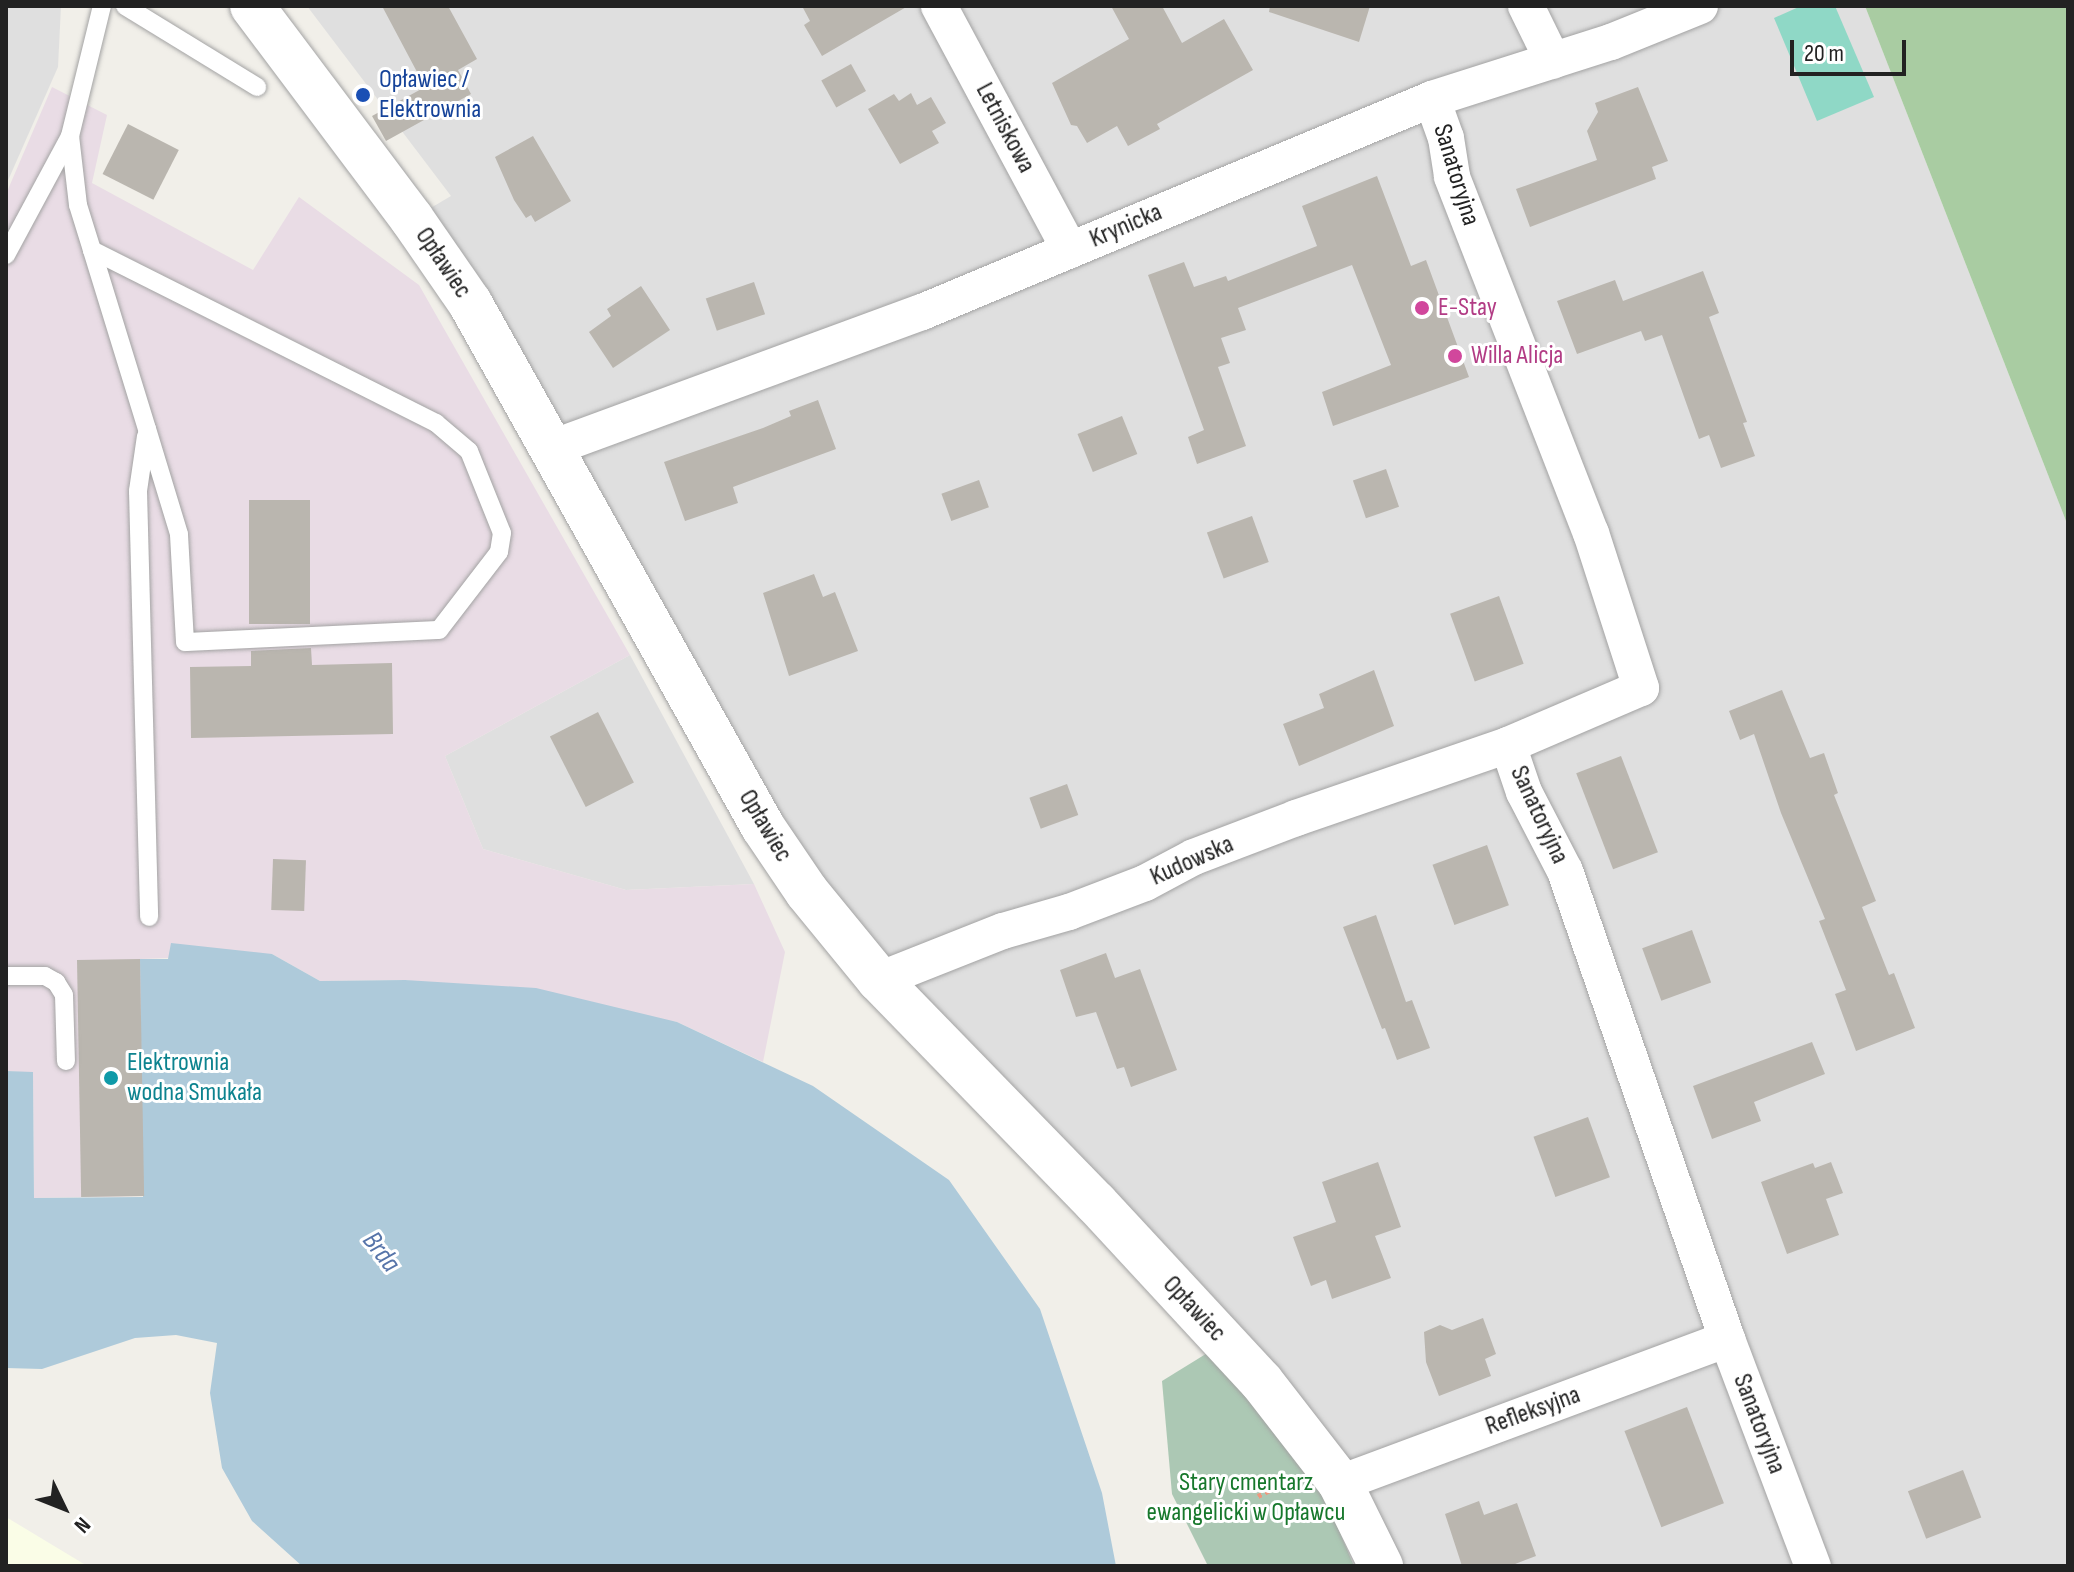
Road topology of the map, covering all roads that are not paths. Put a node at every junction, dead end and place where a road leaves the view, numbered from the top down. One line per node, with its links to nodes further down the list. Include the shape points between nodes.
1 (102, 6): 10 (lane)
2 (125, 6): 8 (lane)
3 (252, 6): 15 (street, Opławiec, via 442,261)
4 (939, 6): 12 (street, Letniskowa)
5 (1526, 6): 7 (street)
6 (1700, 6): 7 (street, Krynicka)
7 (1553, 61): 9 (street, Krynicka)
8 (257, 87)
9 (1432, 99): 12 (street, Krynicka); 16 (street, Sanatoryjna, via 1452,177 1591,533 1641,688)
10 (70, 136): 11 (lane, via 78,205); 13 (lane)
11 (92, 250): 14 (lane); 14 (lane, via 436,423 469,451 502,533 499,552 439,630 185,642 179,534)
12 (1070, 250): 15 (street, Krynicka, via 922,312)
13 (6, 255)
14 (147, 429): 17 (lane, via 138,491)
15 (552, 448): 19 (street, Opławiec, via 763,827 807,892)
16 (1508, 745): 19 (street, Kudowska, via 1267,829 1145,883); 21 (street, Sanatoryjna, via 1524,792 1565,871)
17 (149, 917)
18 (6, 976): 20 (lane, via 45,976 56,982 64,995)
19 (879, 980): 22 (street, Opławiec, via 1261,1381)
20 (66, 1061)
21 (1727, 1339): 22 (street, Refleksyjna); 24 (street, Sanatoryjna)
22 (1340, 1483): 23 (street, Opławiec)
23 (1381, 1566)
24 (1813, 1566)

